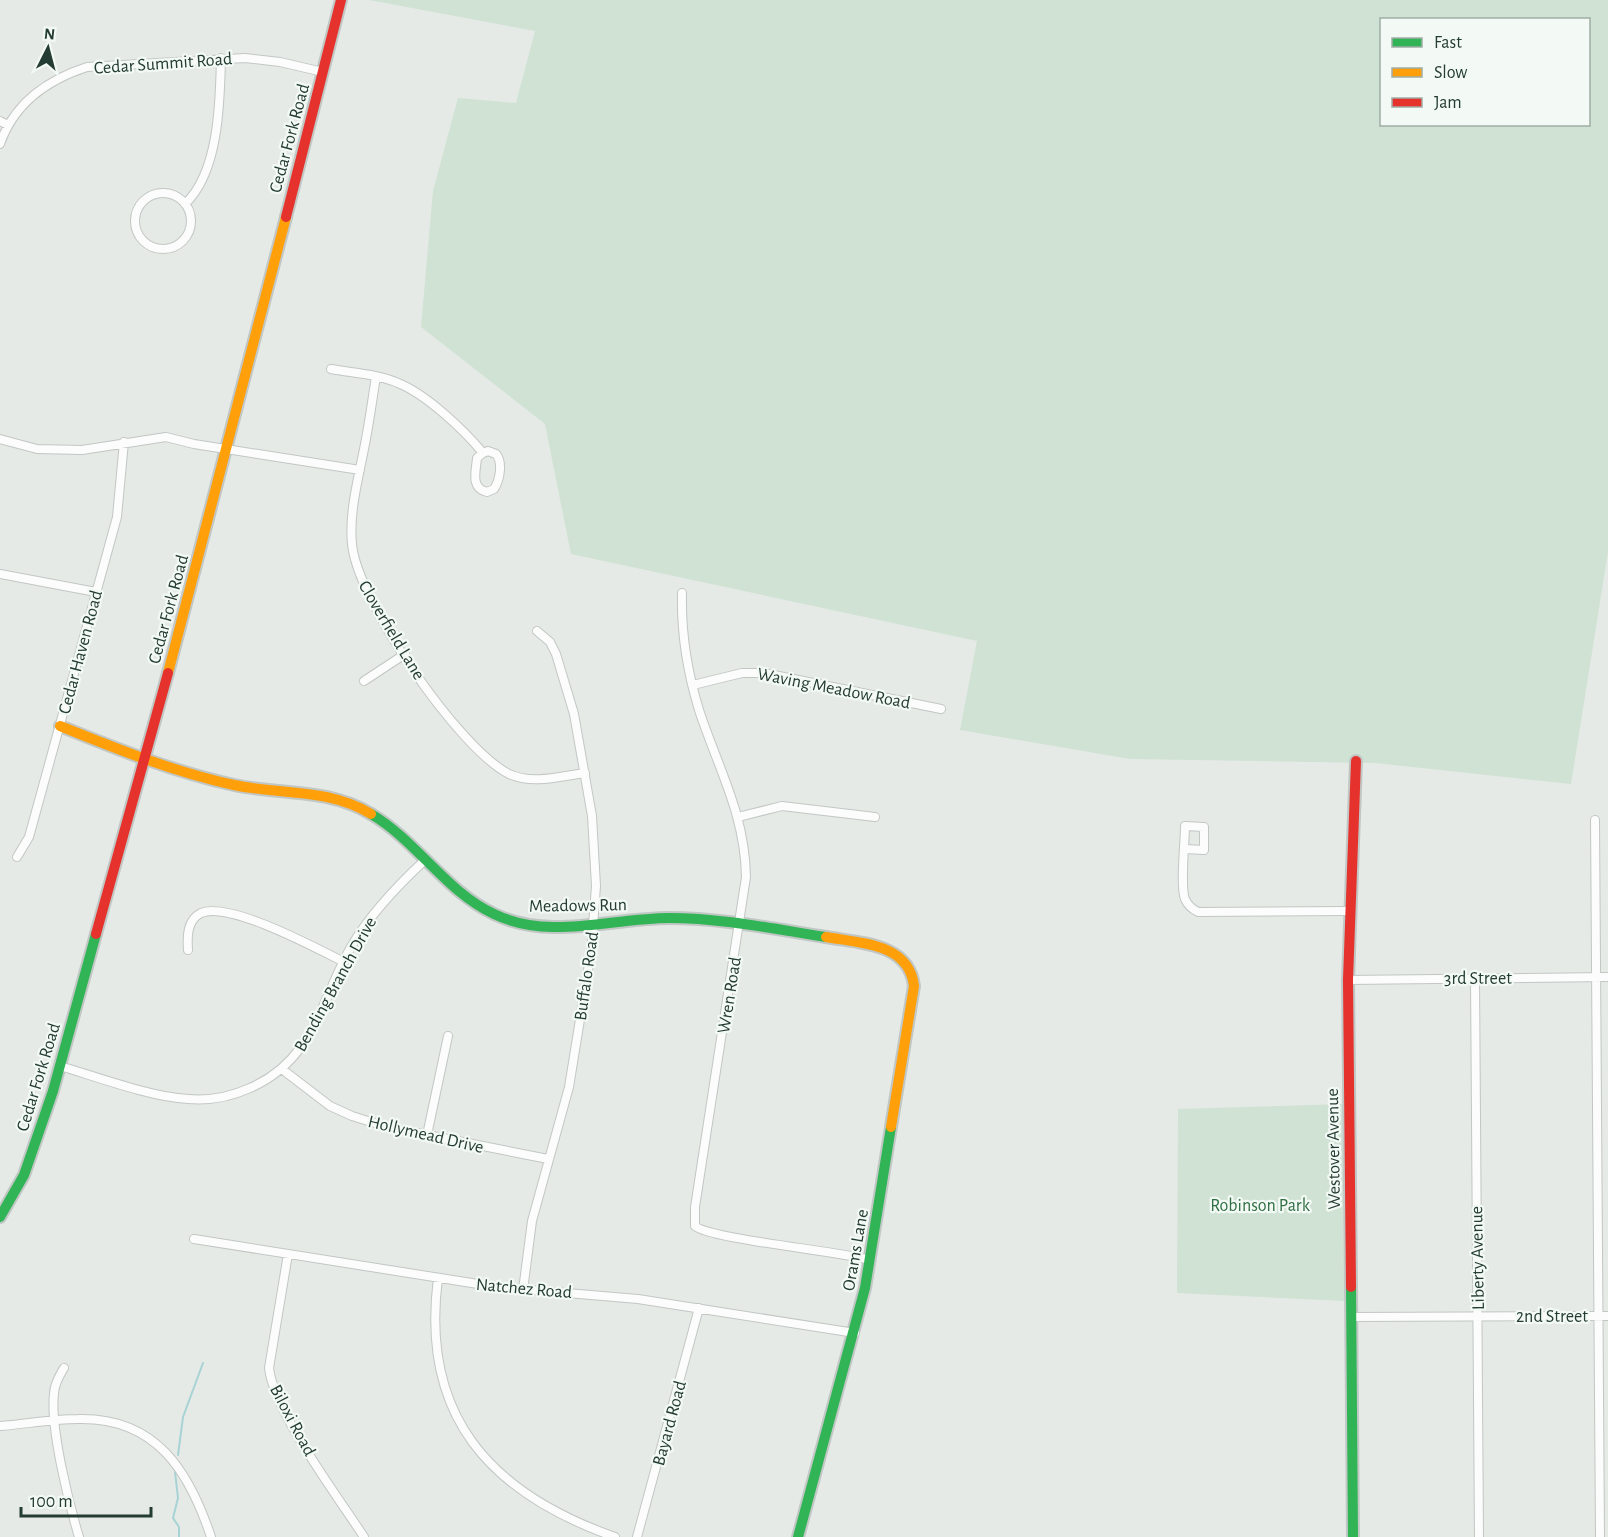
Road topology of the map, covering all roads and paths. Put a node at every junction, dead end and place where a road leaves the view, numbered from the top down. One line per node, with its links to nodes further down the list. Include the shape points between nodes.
1 (341, 0): 3 (street, Cedar Fork Road)
2 (221, 58): 3 (street, Cedar Summit Road, via 263,59); 5 (street, Cedar Summit Road, via 87,67 38,90); 7 (street, via 216,127 202,183)
3 (323, 72): 12 (street, Cedar Fork Road)
4 (0, 121): 5 (street)
5 (8, 125): 6 (street, Cedar Summit Road)
6 (0, 144)
7 (185, 204): 7 (street, via 163,193 145,199 134,220 140,238 162,249 180,244 191,222)
8 (331, 369): 9 (street)
9 (376, 377): 13 (street, via 415,392); 14 (street, Cloverfield Lane)
10 (0, 439): 11 (street, via 37,449 82,450)
11 (124, 442): 12 (street, via 166,437); 16 (street, Cedar Haven Road, via 117,517)
12 (226, 449): 14 (street); 24 (street, Cedar Fork Road)
13 (483, 453): 13 (street, via 477,458 475,483 479,490 487,492 497,486 500,460 492,452)
14 (360, 470): 19 (street, Cloverfield Lane, via 351,525 354,558 372,602)
15 (0, 574): 16 (street)
16 (96, 592): 23 (street, Cedar Haven Road)
17 (682, 593): 21 (street, Wren Road, via 684,647)
18 (537, 631): 26 (street, Buffalo Road, via 550,642 567,684)
19 (405, 654): 20 (street); 26 (street, Cloverfield Lane, via 446,714 497,766 530,779)
20 (364, 681)
21 (693, 685): 22 (street, Waving Meadow Road, via 742,673 764,673); 28 (street, Wren Road)
22 (941, 709)
23 (60, 726): 24 (street, Meadows Run); 31 (street, Cedar Haven Road, via 29,837)
24 (144, 760): 32 (street, Meadows Run, via 236,785 338,798 361,807 395,831); 44 (street, Cedar Fork Road)
25 (1356, 761): 33 (street, Westover Avenue)
26 (585, 773): 34 (street, Buffalo Road, via 595,845)
27 (875, 816): 28 (street, via 782,806)
28 (738, 817): 35 (street, Wren Road, via 746,854)
29 (1595, 820): 39 (street)
30 (1185, 849): 33 (street, via 1184,897 1190,908 1198,912)
31 (17, 857)
32 (425, 860): 34 (street, Meadows Run, via 463,896 498,916 535,926); 37 (street, Bending Branch Drive, via 377,910)
33 (1348, 911): 42 (street, Westover Avenue)
34 (593, 924): 35 (street, Meadows Run, via 665,918); 47 (street, Buffalo Road, via 568,1087)
35 (740, 925): 38 (street, Meadows Run, via 861,943 897,954); 51 (street, Wren Road, via 695,1226 714,1234)
36 (188, 950): 37 (street, via 187,935 194,918 219,911 288,934)
37 (344, 962): 45 (street, Bending Branch Drive, via 308,1037)
38 (909, 964): 51 (street, Orams Lane, via 914,986)
39 (1597, 977): 40 (street, 3rd Street); 41 (street, 3rd Street); 55 (street)
40 (1608, 977)
41 (1475, 978): 42 (street, 3rd Street); 58 (street, Liberty Avenue)
42 (1348, 980): 57 (street, Westover Avenue)
43 (448, 1036): 46 (street)
44 (60, 1066): 45 (street, Bending Branch Drive, via 186,1099 211,1100 236,1094); 48 (street, Cedar Fork Road, via 24,1175)
45 (282, 1070): 46 (street, Hollymead Drive, via 330,1106 352,1116)
46 (427, 1135): 47 (street, Hollymead Drive)
47 (548, 1159): 53 (street, Buffalo Road, via 532,1221)
48 (0, 1217)
49 (194, 1239): 50 (street, Natchez Road)
50 (288, 1254): 52 (street, Natchez Road); 65 (street, Biloxi Road, via 272,1350 271,1381 286,1416)
51 (870, 1260): 59 (street, Orams Lane)
52 (438, 1278): 53 (street, Natchez Road); 66 (street, via 434,1323 437,1360 447,1394 473,1443 488,1462 522,1491)
53 (524, 1290): 54 (street, Natchez Road, via 606,1295)
54 (699, 1308): 59 (street, Natchez Road); 67 (street, Bayard Road)
55 (1598, 1316): 56 (street, 2nd Street); 58 (street, 2nd Street); 71 (street)
56 (1608, 1316)
57 (1351, 1317): 58 (street, 2nd Street); 69 (street, Westover Avenue)
58 (1478, 1317): 70 (street, Liberty Avenue)
59 (855, 1333): 68 (street, Orams Lane)
60 (64, 1368): 61 (street, via 54,1391)
61 (56, 1421): 62 (street); 63 (street); 64 (street, via 99,1420 120,1425 150,1440 180,1467 199,1500)
62 (0, 1426)
63 (79, 1537)
64 (211, 1537)
65 (364, 1537)
66 (615, 1537)
67 (637, 1537)
68 (798, 1537)
69 (1353, 1537)
70 (1479, 1537)
71 (1600, 1537)

